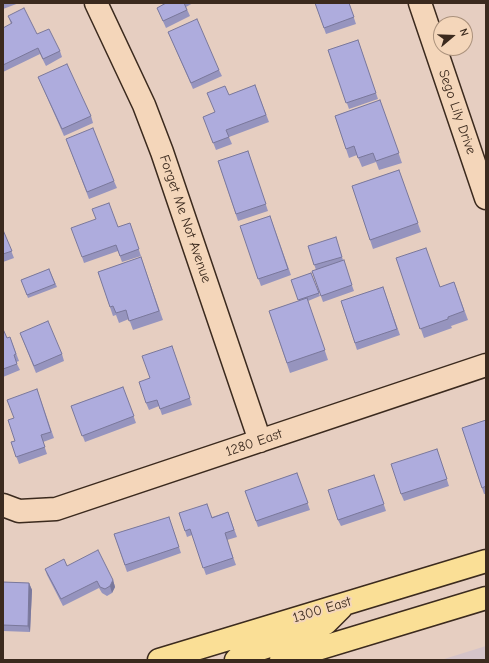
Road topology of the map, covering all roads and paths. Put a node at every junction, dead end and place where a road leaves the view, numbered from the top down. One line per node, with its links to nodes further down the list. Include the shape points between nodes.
1 (96, 3): 5 (street, Forget Me Not Avenue, via 144,105 162,152)
2 (420, 3): 3 (street, Sego Lily Drive)
3 (486, 198)
4 (486, 365): 5 (street, 1280 East)
5 (260, 441): 6 (street, 1280 East, via 56,509)
6 (11, 508)
7 (486, 561): 9 (main road, 1300 East)
8 (486, 598): 12 (main road)
9 (347, 602): 10 (main road, 1300 East); 11 (main road, via 326,623 304,635 241,655)
10 (159, 660)
11 (236, 660)
12 (281, 660)

